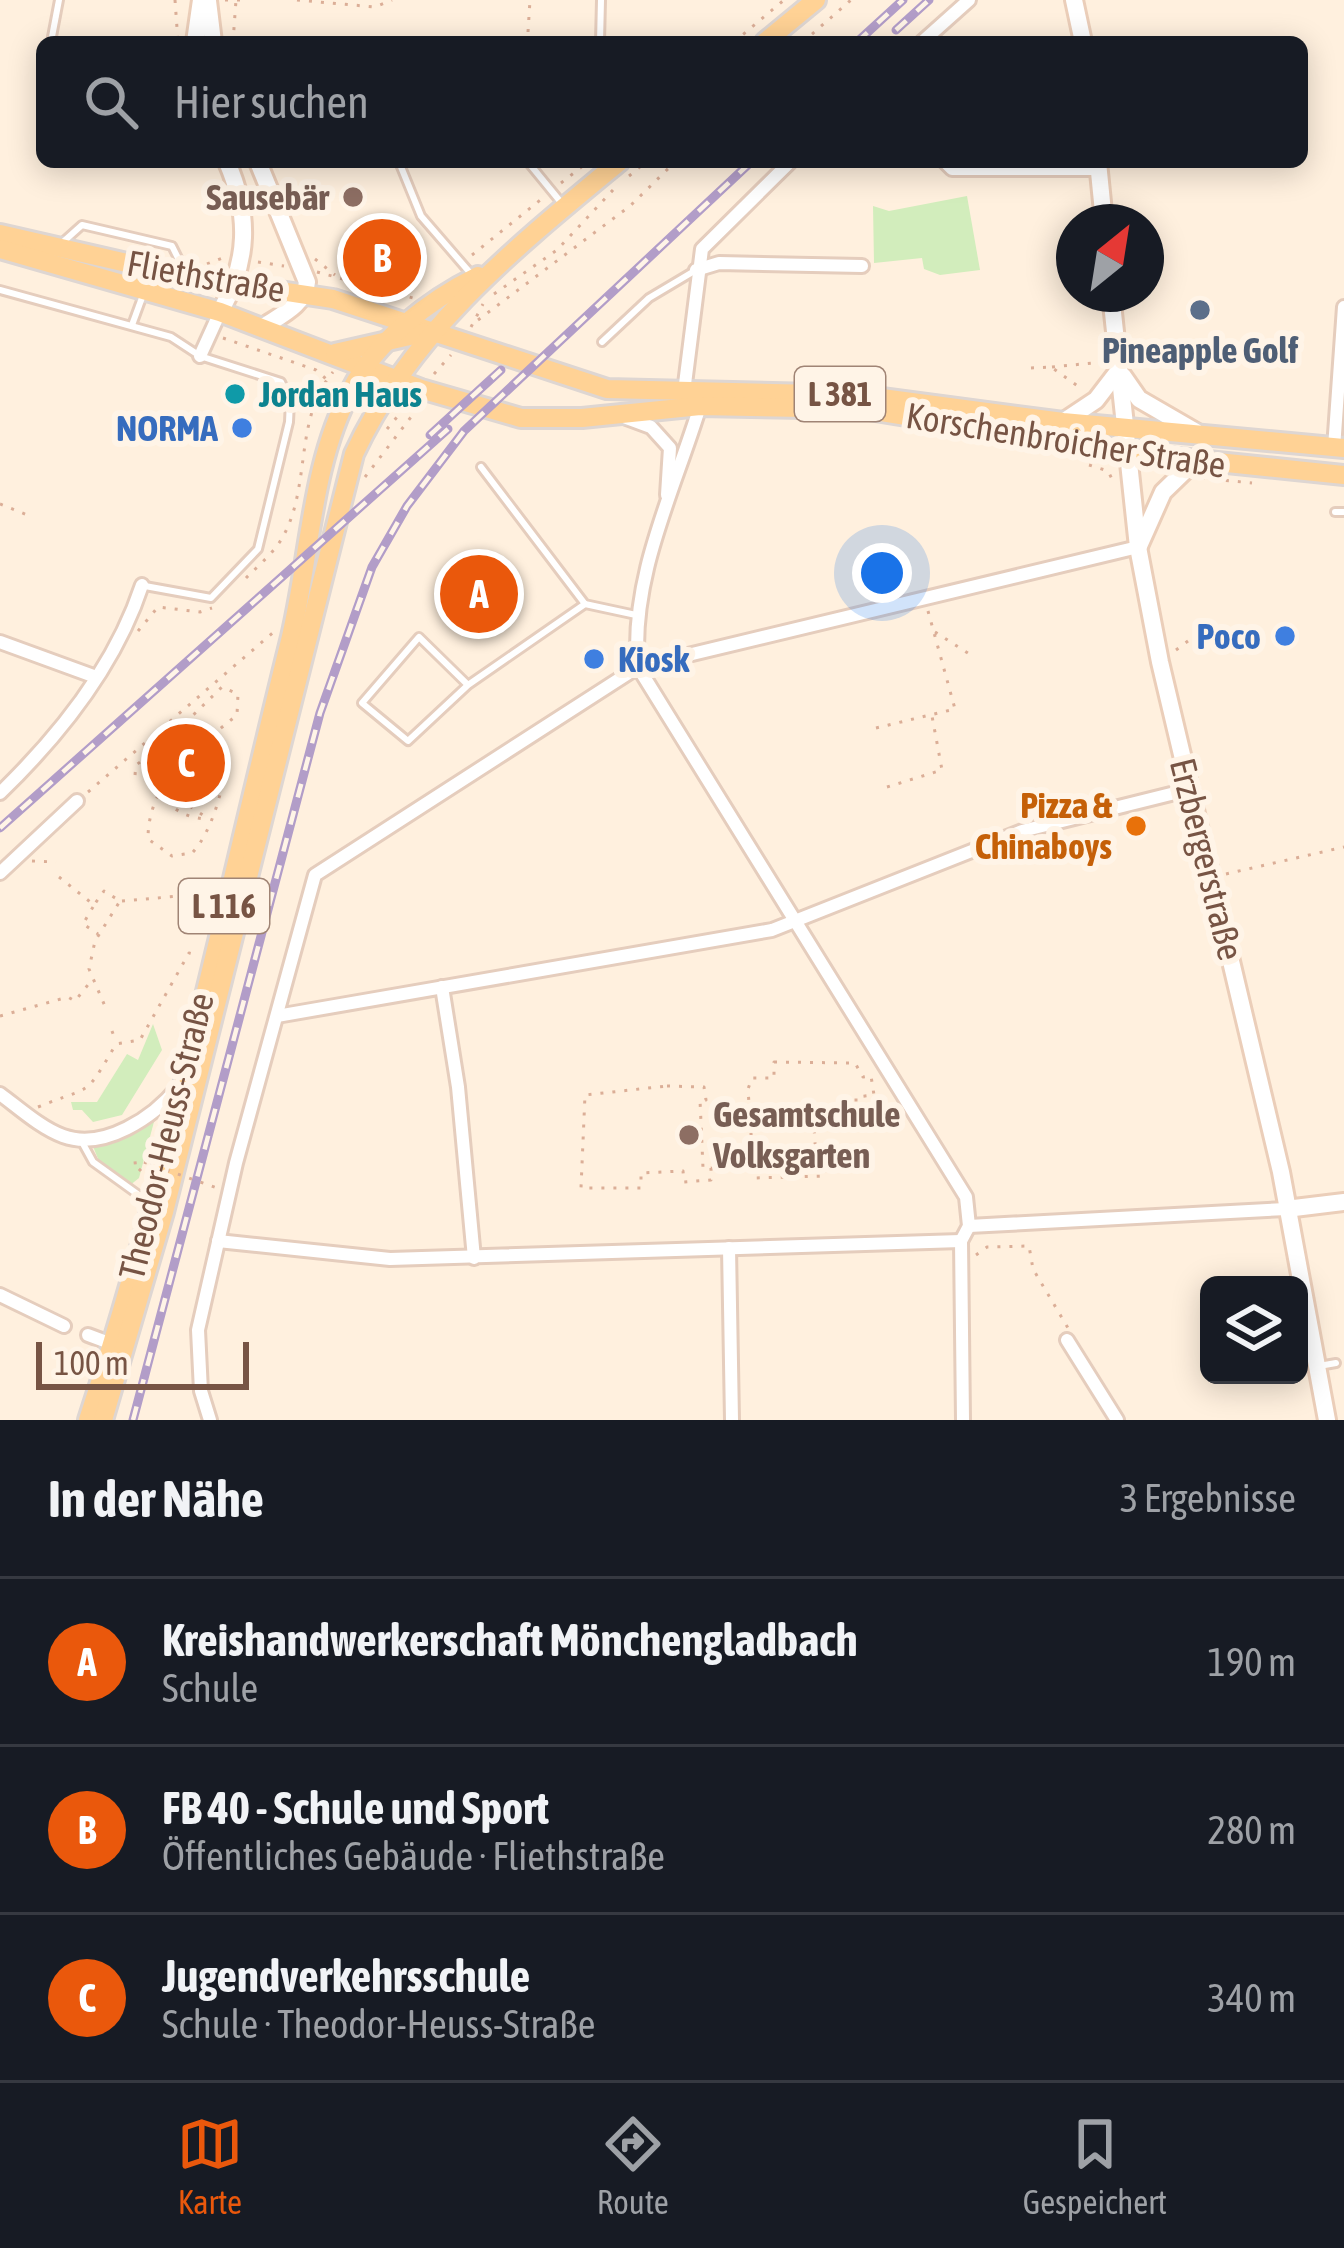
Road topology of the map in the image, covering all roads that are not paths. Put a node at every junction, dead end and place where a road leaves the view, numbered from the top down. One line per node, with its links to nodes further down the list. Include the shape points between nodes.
1 (59, 0): 8 (lane)
2 (205, 0): 9 (main road); 10 (main road)
3 (602, 0): 11 (lane)
4 (968, 0): 13 (street)
5 (1074, 0): 14 (main road)
6 (1085, 0): 15 (main road)
7 (812, 2): 12 (main road)
8 (52, 36)
9 (196, 36)
10 (212, 36)
11 (600, 36)
12 (772, 36)
13 (929, 36)
14 (1083, 36)
15 (1084, 36)
16 (228, 168): 30 (main road, via 244,212)
17 (260, 168): 33 (main road, via 305,270)
18 (401, 168): 29 (lane, via 421,215)
19 (532, 168): 24 (lane)
20 (612, 168): 24 (main road, L 116)
21 (783, 168): 28 (street, via 723,222)
22 (1098, 168): 23 (main road)
23 (1102, 204)
24 (566, 208): 29 (main road, L 116)
25 (0, 234): 30 (main road, Fliethstraße / L 381)
26 (0, 249): 31 (main road, Fliethstraße / L 381)
27 (862, 266): 28 (street, via 719,263)
28 (696, 270): 42 (lane, via 649,298); 50 (street)
29 (474, 272): 37 (main road, L 116); 40 (main road, L 116)
30 (236, 284): 33 (main road, Fliethstraße / L 381); 35 (main road)
31 (144, 289): 35 (main road, Fliethstraße / L 381); 38 (lane, Fliethstraße)
32 (0, 290): 38 (lane, Fliethstraße)
33 (306, 294): 37 (main road, Fliethstraße / L 381); 39 (main road)
34 (1344, 307): 56 (street)
35 (220, 312): 39 (main road, Fliethstraße / L 381); 46 (street)
36 (1114, 312): 47 (main road, Erzbergerstraße)
37 (410, 322): 40 (main road, Korschenbroicher Straße / L 381); 41 (main road, L 116)
38 (132, 325): 46 (lane, Fliethstraße)
39 (263, 327): 45 (main road, Fliethstraße / L 381)
40 (436, 331): 41 (main road); 43 (main road, Korschenbroicher Straße / L 381); 44 (main road, L 116)
41 (389, 341): 45 (main road); 48 (main road, L 116)
42 (602, 342)
43 (465, 345): 44 (main road); 50 (main road, Korschenbroicher Straße / L 381, via 587,385)
44 (417, 351): 48 (main road); 49 (main road, L 116)
45 (334, 354): 48 (main road, Fliethstraße / L 381)
46 (200, 356): 63 (lane, Fliethstraße, via 281,382 290,400 284,452 258,549 211,598)
47 (1119, 365): 53 (main road, via 1096,400); 54 (main road, Erzbergerstraße); 55 (main road, via 1139,399)
48 (365, 366): 49 (main road, Korschenbroicher Straße / L 381); 77 (main road, Theodor-Heuss-Straße / L 116, via 331,438 307,575)
49 (394, 378): 52 (main road, Korschenbroicher Straße / L 381, via 416,395 521,418); 96 (main road, Theodor-Heuss-Straße / L 116, via 341,490 164,1212)
50 (684, 392): 53 (main road, Korschenbroicher Straße / L 381, via 880,397)
51 (700, 406): 52 (main road, Korschenbroicher Straße / L 381); 57 (main road, Korschenbroicher Straße / L 381, via 862,409); 61 (street)
52 (611, 415): 61 (street, via 651,427 670,448)
53 (1063, 422): 54 (main road, Korschenbroicher Straße / L 381)
54 (1124, 426): 55 (main road, Korschenbroicher Straße / L 381); 57 (main road, Erzbergerstraße)
55 (1200, 435): 56 (main road, Korschenbroicher Straße / L 381)
56 (1339, 448)
57 (1127, 453): 58 (main road, Korschenbroicher Straße / L 381); 62 (main road, Erzbergerstraße)
58 (1194, 462): 60 (main road, Korschenbroicher Straße / L 381); 62 (main road, via 1169,482)
59 (481, 466): 64 (lane)
60 (1344, 475)
61 (666, 507): 65 (street)
62 (1138, 547): 67 (street); 70 (main road, Erzbergerstraße)
63 (142, 585): 68 (street, via 125,636)
64 (585, 604): 65 (lane); 69 (lane)
65 (637, 615): 67 (street)
66 (0, 642): 68 (street)
67 (638, 668): 74 (street); 76 (street, via 315,875)
68 (96, 677): 71 (street)
69 (468, 685): 69 (lane, via 408,741 362,703 419,637)
70 (1191, 789): 74 (street, via 1022,831); 82 (main road, Erzbergerstraße)
71 (0, 793)
72 (77, 802): 73 (street)
73 (0, 873)
74 (800, 922): 75 (street); 83 (street, via 966,1196)
75 (442, 987): 76 (street); 87 (street)
76 (278, 1016): 85 (street)
77 (179, 1086): 79 (street, via 129,1126); 81 (main road, Theodor-Heuss-Straße / L 116)
78 (0, 1094): 79 (street, via 62,1136)
79 (80, 1139): 81 (lane, via 93,1162)
80 (1344, 1202): 82 (main road)
81 (150, 1203): 92 (main road, Theodor-Heuss-Straße / L 116)
82 (1286, 1210): 83 (street); 94 (main road, Erzbergerstraße)
83 (969, 1226): 84 (street)
84 (961, 1241): 86 (street); 99 (street)
85 (216, 1248): 87 (street); 97 (street, via 197,1354)
86 (729, 1248): 87 (street); 98 (street)
87 (474, 1258)
88 (0, 1295): 89 (street)
89 (64, 1326)
90 (88, 1335): 92 (street)
91 (1066, 1340): 100 (street)
92 (112, 1344): 95 (main road, Theodor-Heuss-Straße / L 116)
93 (1336, 1363): 94 (lane)
94 (1316, 1366): 101 (main road, Erzbergerstraße)
95 (88, 1420)
96 (103, 1420)
97 (210, 1420)
98 (732, 1420)
99 (963, 1420)
100 (1118, 1420)
101 (1327, 1420)

